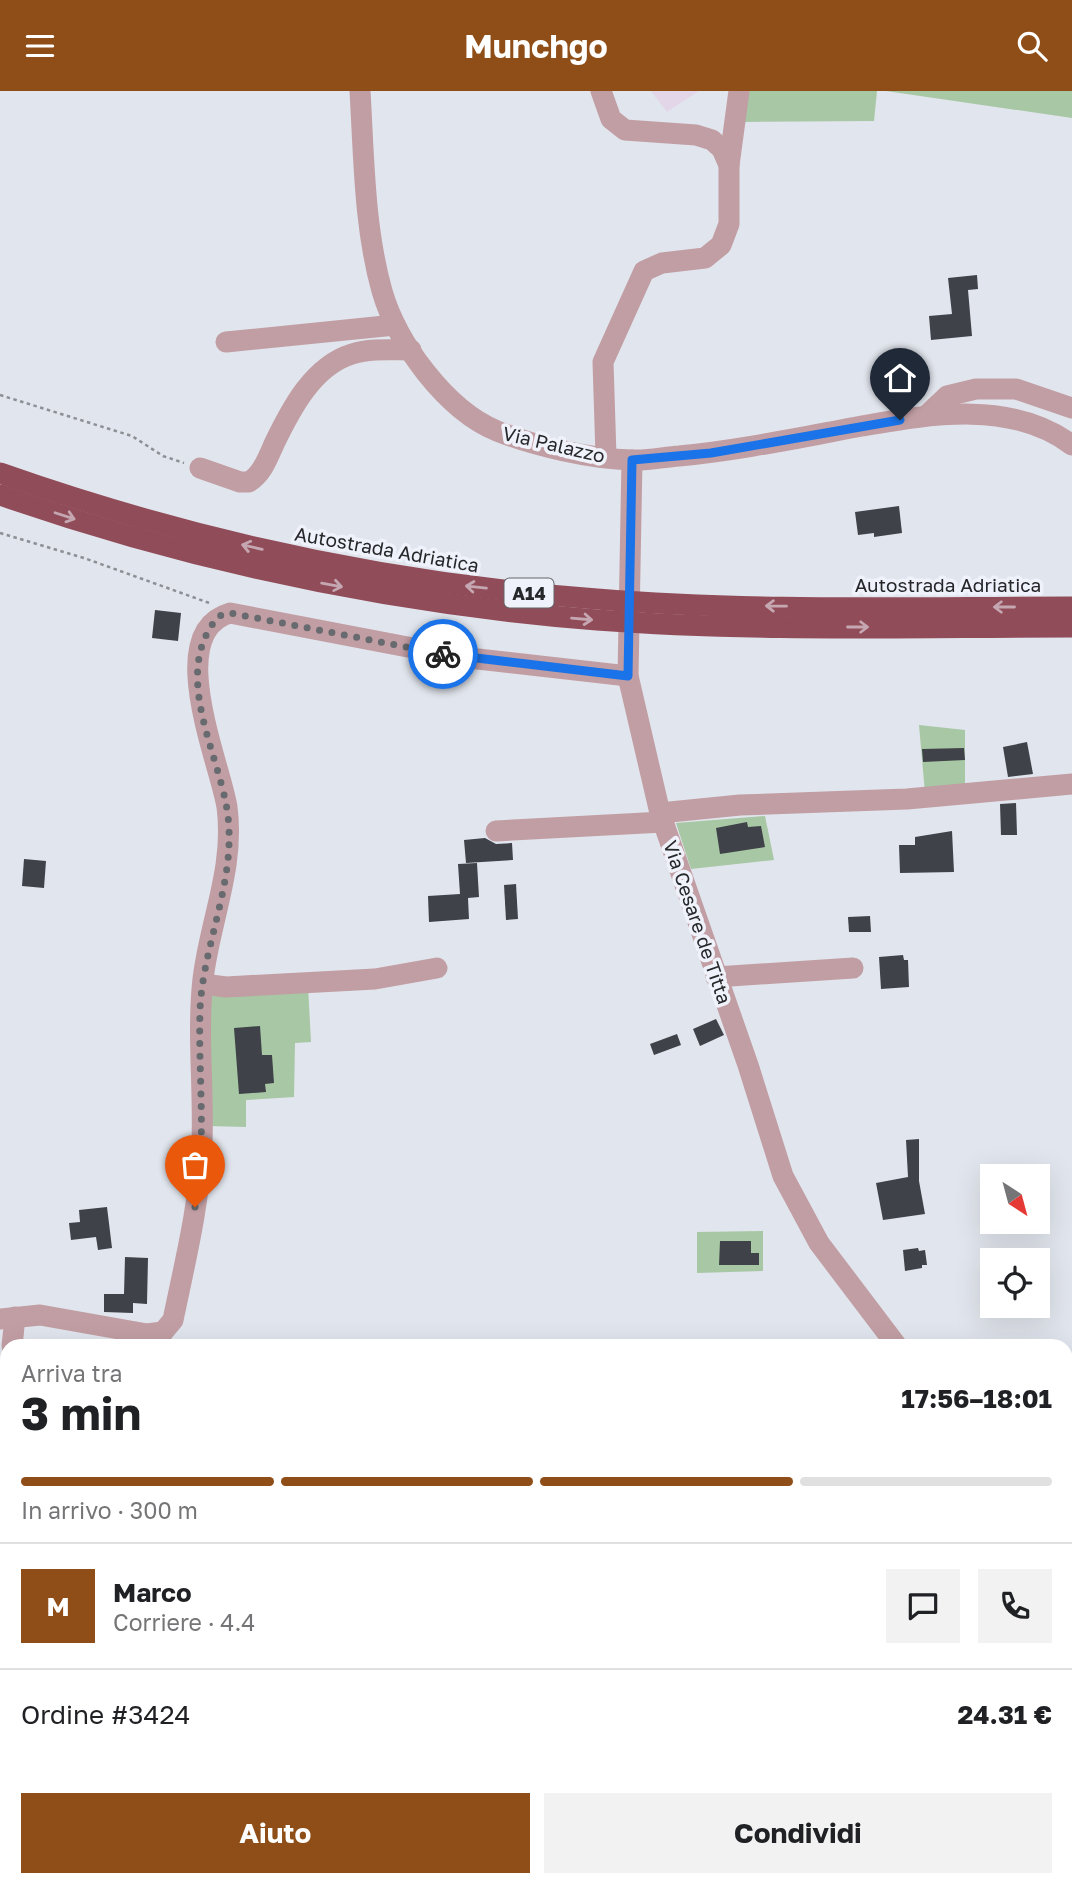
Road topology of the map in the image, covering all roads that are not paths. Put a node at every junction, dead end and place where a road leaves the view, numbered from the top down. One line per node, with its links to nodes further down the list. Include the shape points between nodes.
1 (360, 91): 5 (street, Via Palazzo, via 369,223 383,293)
2 (601, 91): 4 (street, via 611,119 625,129 712,140)
3 (739, 91): 4 (street)
4 (729, 165): 11 (street, via 729,224 721,245 705,258 662,263 644,271 603,362)
5 (395, 325): 6 (street); 7 (street, Via Palazzo)
6 (226, 342)
7 (411, 350): 11 (street, Via Palazzo, via 450,400 497,431 568,451); 13 (street, via 350,354 331,365 291,409 262,468 249,482)
8 (1072, 408): 9 (street, via 1016,389 976,389 947,395)
9 (927, 415): 10 (street, Via Palazzo, via 981,415 1032,422); 12 (street, Via Palazzo, via 711,453)
10 (1072, 445)
11 (606, 456): 12 (street, Via Palazzo)
12 (632, 460): 18 (street, Via Cesare de Titta)
13 (201, 468)
14 (0, 473): 16 (highway, Autostrada Adriatica / A14, one-way to 14, via 657,603 464,586 223,540)
15 (0, 495): 17 (highway, A14, one-way to 17, via 230,563 463,607 667,624)
16 (1072, 607)
17 (1072, 627)
18 (628, 676): 20 (street, Via Cesare de Titta); 25 (street, via 460,657 230,613 219,616 203,640 197,673 202,716 227,806 228,841)
19 (1072, 784): 20 (street, via 907,799 740,806)
20 (662, 817): 21 (street); 24 (street, Via Cesare de Titta)
21 (496, 831)
22 (437, 968): 25 (street, via 375,979 226,987)
23 (853, 968): 24 (street)
24 (716, 977): 29 (street, Via Cesare de Titta, via 788,1186 819,1243)
25 (203, 984): 28 (street, via 202,1145 196,1199 173,1320)
26 (7, 1318): 27 (street); 28 (street, via 40,1315)
27 (11, 1339)
28 (163, 1339)
29 (892, 1339)

